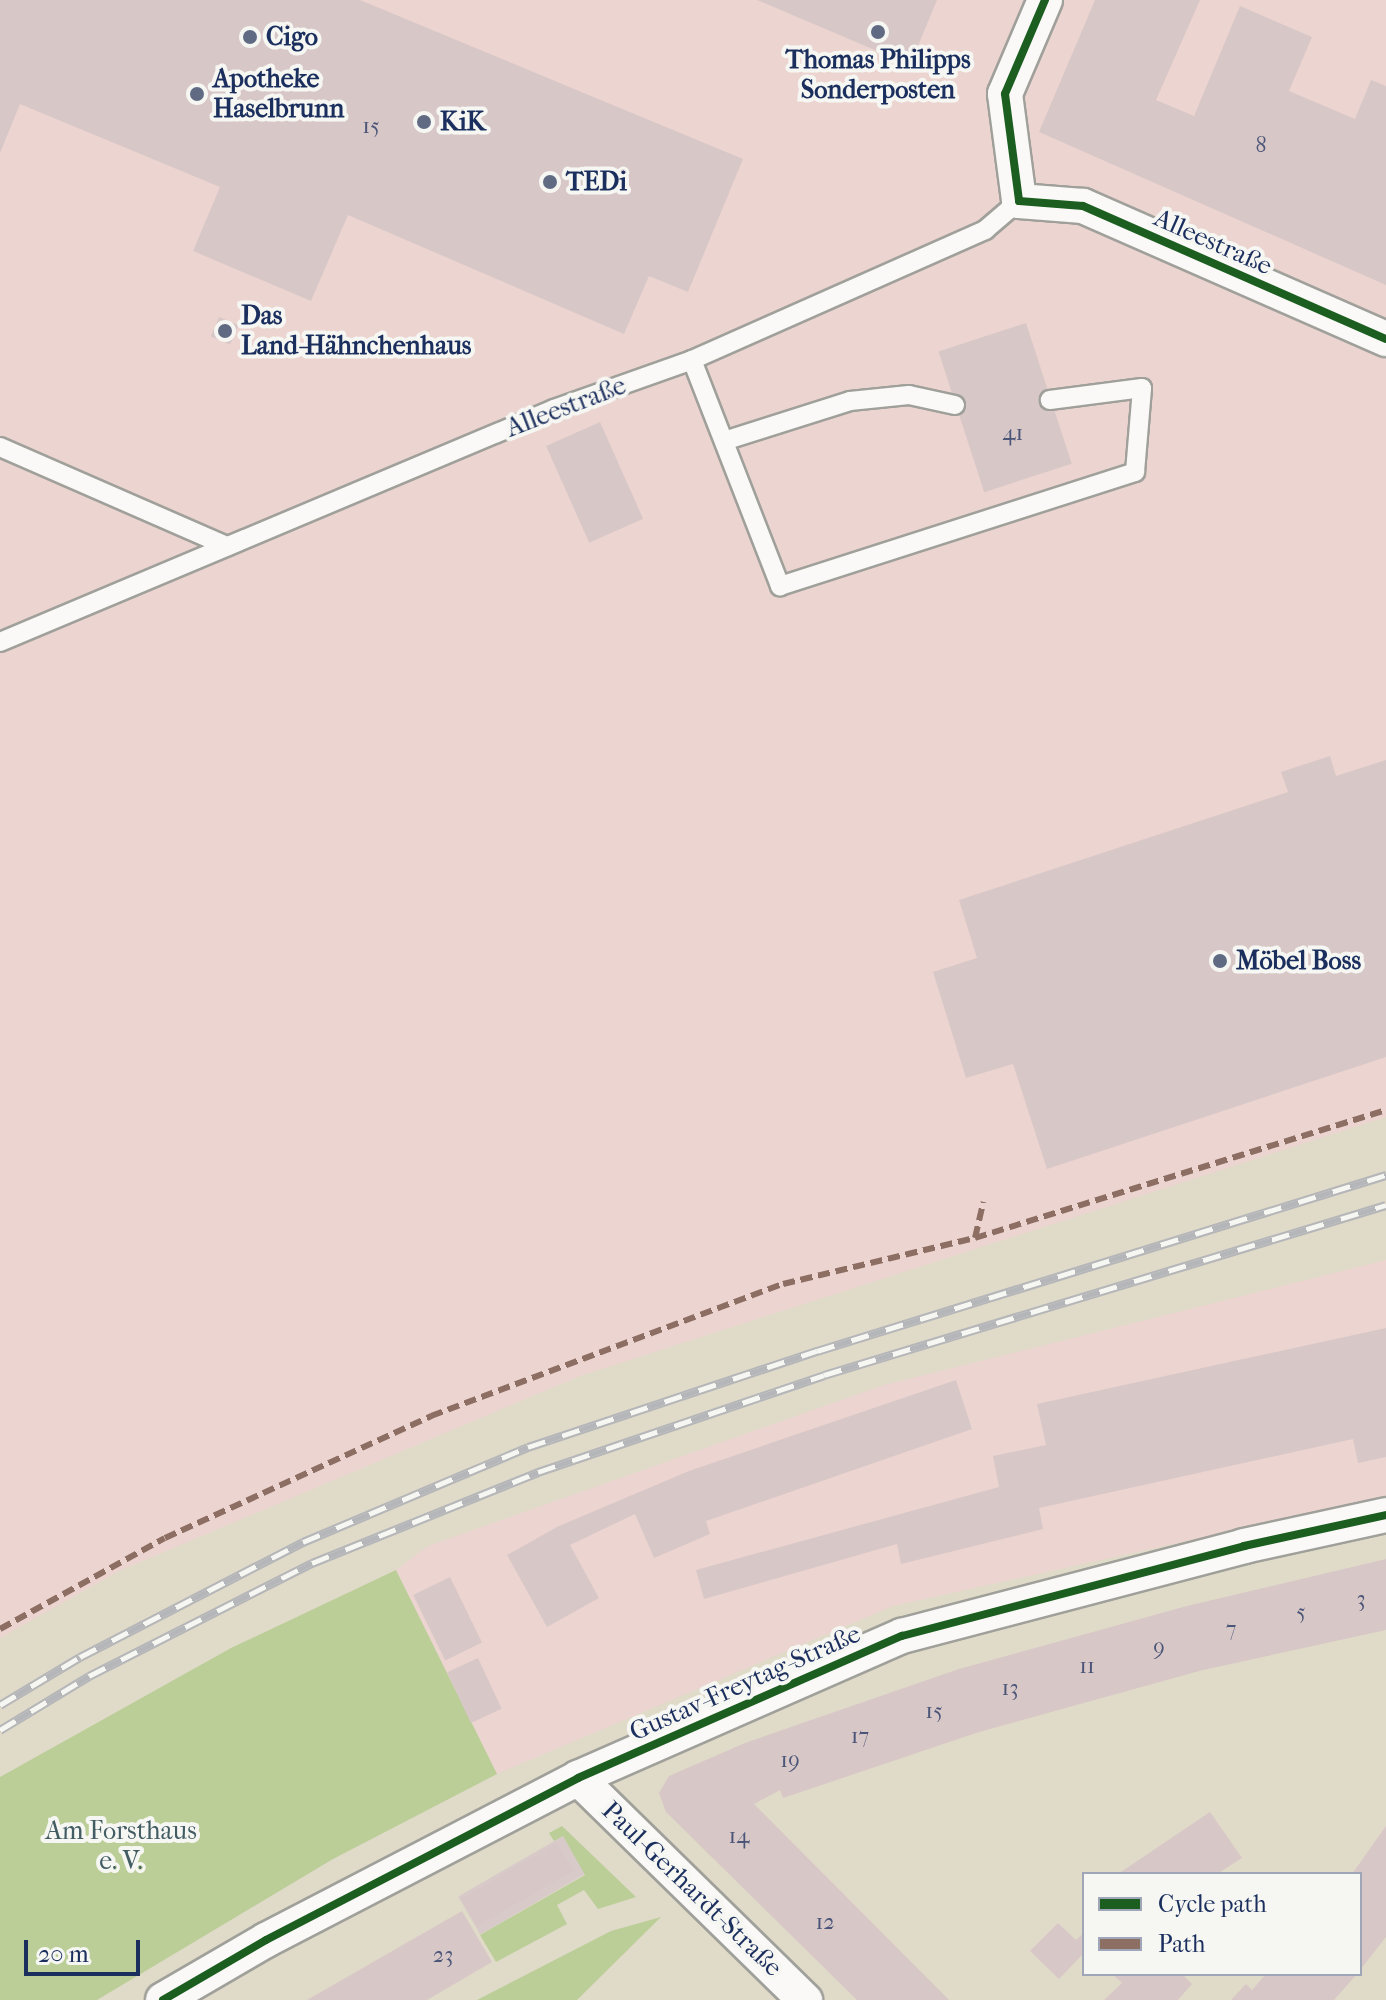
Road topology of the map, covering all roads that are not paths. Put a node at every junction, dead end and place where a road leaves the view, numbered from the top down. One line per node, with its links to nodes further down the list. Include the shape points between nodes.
1 (1045, 0): 2 (street, via 1005,94)
2 (1019, 201): 3 (street, Alleestraße, via 1083,206); 4 (lane, Alleestraße, via 985,230)
3 (1386, 339)
4 (692, 360): 7 (lane); 9 (lane, Alleestraße, via 554,409)
5 (1050, 400): 7 (lane, via 1142,388 1135,472 780,586)
6 (955, 405): 7 (lane, via 909,395 850,401)
7 (724, 441)
8 (0, 447): 9 (lane)
9 (227, 546): 10 (lane, Alleestraße)
10 (0, 642)
11 (1386, 1515): 12 (street, Gustav-Freytag-Straße, via 1244,1546 902,1636)
12 (578, 1778): 13 (street, Gustav-Freytag-Straße, via 266,1940); 14 (street, Paul-Gerhardt-Straße)
13 (163, 2000)
14 (805, 2000)

